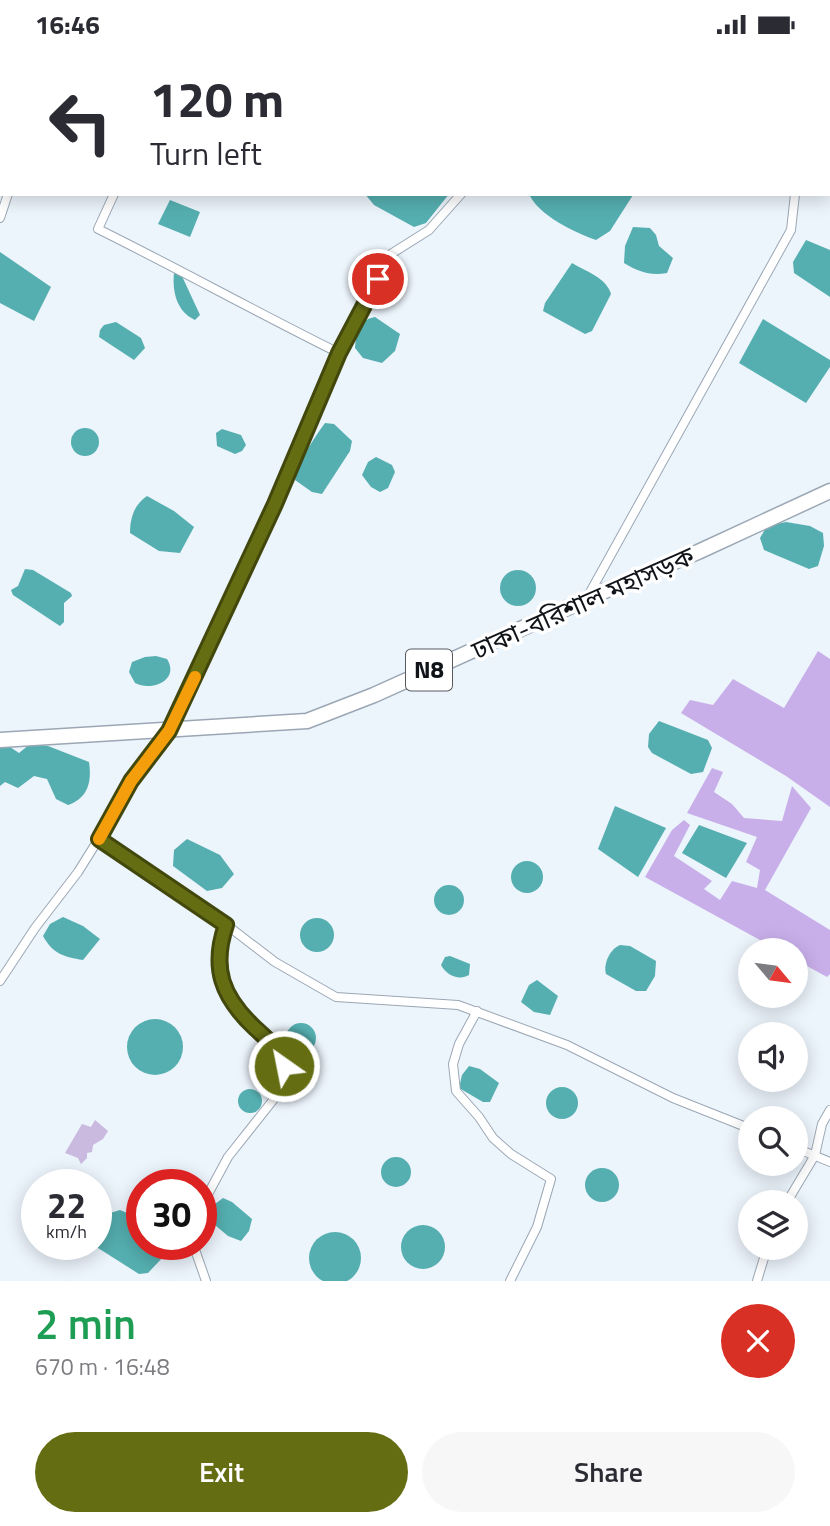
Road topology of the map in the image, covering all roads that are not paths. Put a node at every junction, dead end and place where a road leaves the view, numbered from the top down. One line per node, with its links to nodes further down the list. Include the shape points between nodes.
1 (7, 196): 5 (street)
2 (113, 196): 6 (street, via 98,229)
3 (459, 196): 6 (street, via 429,230 391,254)
4 (795, 196): 8 (street, via 791,230)
5 (0, 218)
6 (339, 353): 9 (street, via 275,504)
7 (830, 491): 8 (highway, ঢাকা-বরিশাল মহাসড়ক / N8)
8 (585, 601): 9 (highway, ঢাকা-বরিশাল মহাসড়ক / N8, via 307,721)
9 (169, 731): 10 (highway, ঢাকা-বরিশাল মহাসড়ক / N8); 11 (street, via 131,781)
10 (0, 740)
11 (99, 839): 12 (street); 13 (street)
12 (226, 925): 14 (street, via 275,962 336,997 458,1005); 20 (street, via 217,965 224,986 243,1016 280,1051 289,1080)
13 (0, 981)
14 (477, 1011): 16 (street, via 568,1045 673,1098); 25 (street, via 453,1064 456,1091 511,1154 551,1179 537,1227)
15 (830, 1110): 18 (street)
16 (738, 1124)
17 (808, 1152): 18 (street)
18 (815, 1155): 19 (street); 21 (street)
19 (830, 1162)
20 (217, 1177)
21 (794, 1190)
22 (199, 1260): 24 (street)
23 (763, 1260): 26 (street)
24 (206, 1281)
25 (510, 1281)
26 (757, 1281)

